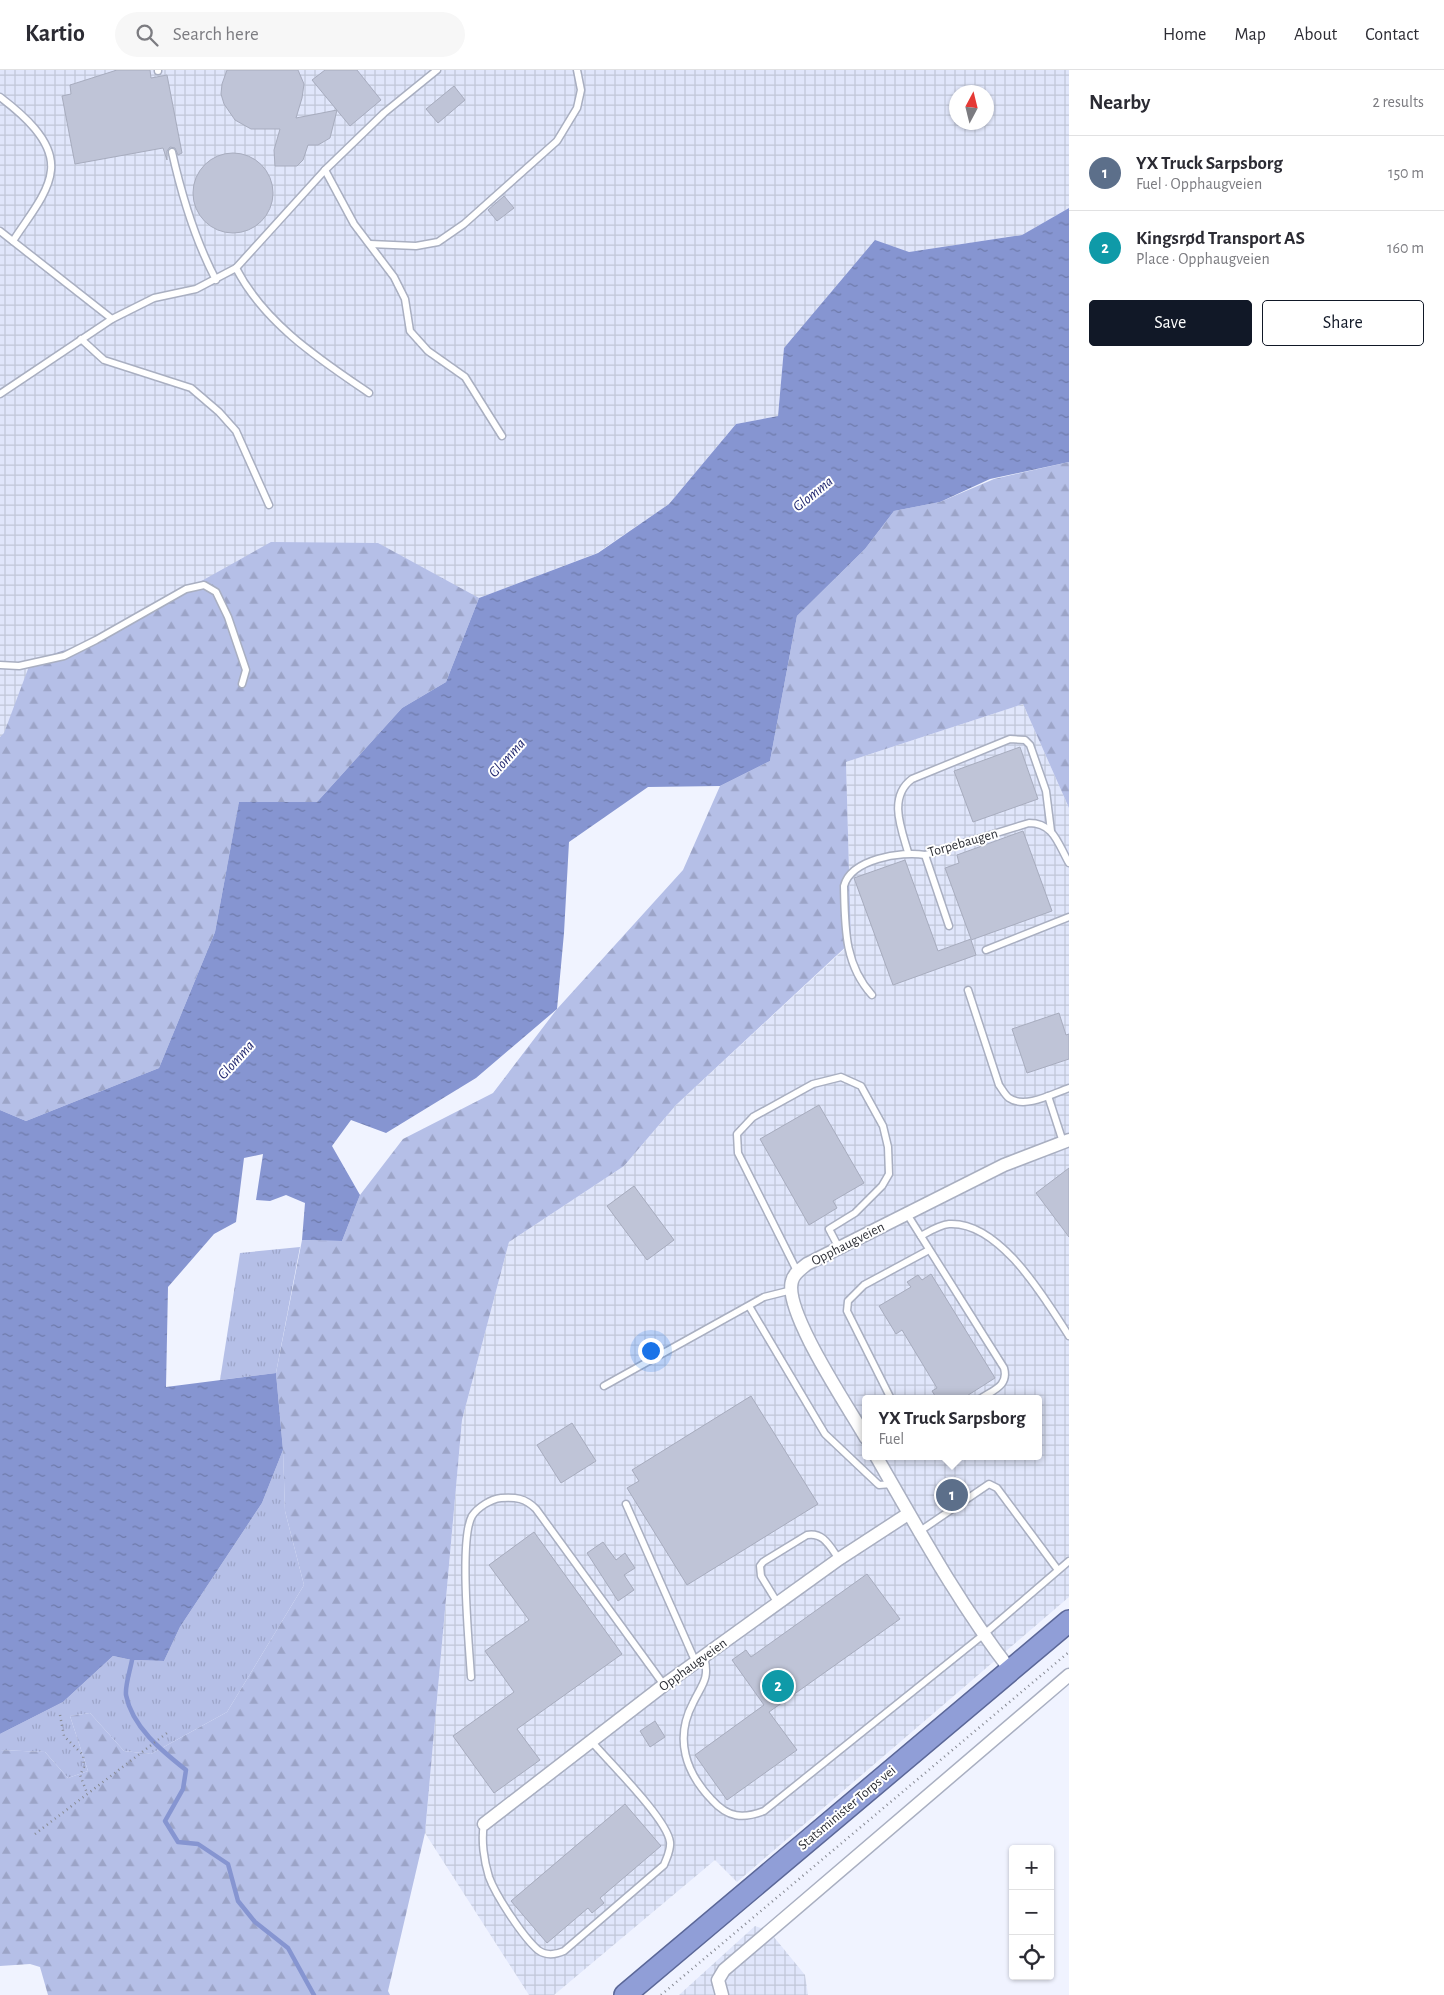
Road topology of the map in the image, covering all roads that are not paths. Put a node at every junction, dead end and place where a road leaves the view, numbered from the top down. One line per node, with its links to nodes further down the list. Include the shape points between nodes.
1 (437, 70): 5 (lane, via 384,113)
2 (576, 70): 8 (lane, via 581,90 577,108 557,141 464,224 438,242 416,246)
3 (0, 97): 7 (lane, via 22,114 44,140 51,169 44,190)
4 (172, 152): 10 (lane, via 181,193 204,258)
5 (325, 170): 8 (lane, via 354,224); 9 (lane)
6 (0, 231): 7 (lane)
7 (13, 241): 11 (lane)
8 (370, 244): 15 (lane, via 394,277 405,299 410,331 428,351 465,377)
9 (236, 268): 10 (lane); 13 (lane, via 257,299 289,335)
10 (216, 280): 11 (lane, via 196,289 154,298)
11 (112, 319): 12 (lane)
12 (81, 339): 14 (lane); 16 (lane, via 104,360 191,388 219,412 236,431)
13 (369, 392)
14 (0, 394)
15 (502, 436)
16 (269, 505)
17 (0, 665): 18 (lane, via 19,666 64,656 186,589 204,585 216,592 228,616 246,670)
18 (242, 684)
19 (1051, 831): 20 (lane, via 1046,791 1030,745 1025,740 1010,740 912,779 904,786 899,795 898,817); 21 (lane, Torpebaugen, via 1040,823 1028,823); 22 (lane)
20 (908, 852): 21 (lane, Torpebaugen); 27 (lane, Torpebaugen, via 852,870 846,877 845,908 851,963 861,983)
21 (925, 855): 24 (lane)
22 (1069, 864)
23 (1069, 917): 25 (lane)
24 (949, 926)
25 (986, 950)
26 (968, 990): 29 (lane, via 999,1085 1008,1097 1018,1102)
27 (872, 995)
28 (1069, 1088): 29 (lane)
29 (1048, 1096): 30 (lane)
30 (1066, 1141): 31 (street, Opphaugveien, via 1004,1164)
31 (907, 1214): 32 (lane); 33 (street, Opphaugveien)
32 (920, 1236): 34 (lane); 38 (lane, via 948,1224 970,1227 987,1236 1012,1257)
33 (839, 1248): 35 (street, Opphaugveien); 35 (lane, via 829,1229 855,1212 882,1186 890,1167 883,1126 861,1086 842,1078 813,1084 753,1117 737,1134 738,1153)
34 (930, 1250): 40 (lane, via 864,1285 848,1301 847,1311); 41 (lane, via 1004,1368 1006,1380)
35 (797, 1271): 36 (street, Opphaugveien)
36 (792, 1290): 37 (lane, via 774,1293); 42 (street, Opphaugveien, via 800,1323)
37 (749, 1306): 39 (lane); 44 (lane, via 825,1434 879,1485)
38 (1069, 1336)
39 (604, 1386)
40 (889, 1395)
41 (986, 1395)
42 (862, 1422)
43 (878, 1460): 44 (street)
44 (892, 1484): 46 (street)
45 (626, 1504): 54 (lane)
46 (908, 1514): 47 (street); 48 (street, Opphaugveien)
47 (920, 1531): 50 (lane, via 989,1484 997,1488); 53 (street)
48 (839, 1559): 51 (street, Opphaugveien); 51 (lane, via 823,1538 813,1534 763,1562 761,1576)
49 (1069, 1561): 50 (lane)
50 (1058, 1570): 53 (lane)
51 (777, 1602): 54 (street, Opphaugveien)
52 (1069, 1621): 55 (highway, Statsminister Torps vei)
53 (983, 1635): 54 (lane, via 764,1811 749,1816 724,1811 713,1801 693,1777 685,1756 682,1740 684,1723 708,1671); 55 (street)
54 (700, 1660): 58 (street, Opphaugveien)
55 (1011, 1671): 61 (highway, Statsminister Torps vei)
56 (1069, 1675): 62 (street, via 724,1970 718,1980)
57 (471, 1677): 58 (lane, via 465,1556 467,1532 472,1516 486,1503 498,1498 516,1497 527,1500 536,1509)
58 (664, 1685): 59 (street, Opphaugveien)
59 (592, 1742): 60 (street, Opphaugveien); 60 (lane, via 658,1818 670,1841 669,1852 664,1865 564,1951 555,1955 539,1950 503,1906 489,1876 482,1837)
60 (484, 1824)
61 (625, 1995)
62 (722, 1995)

